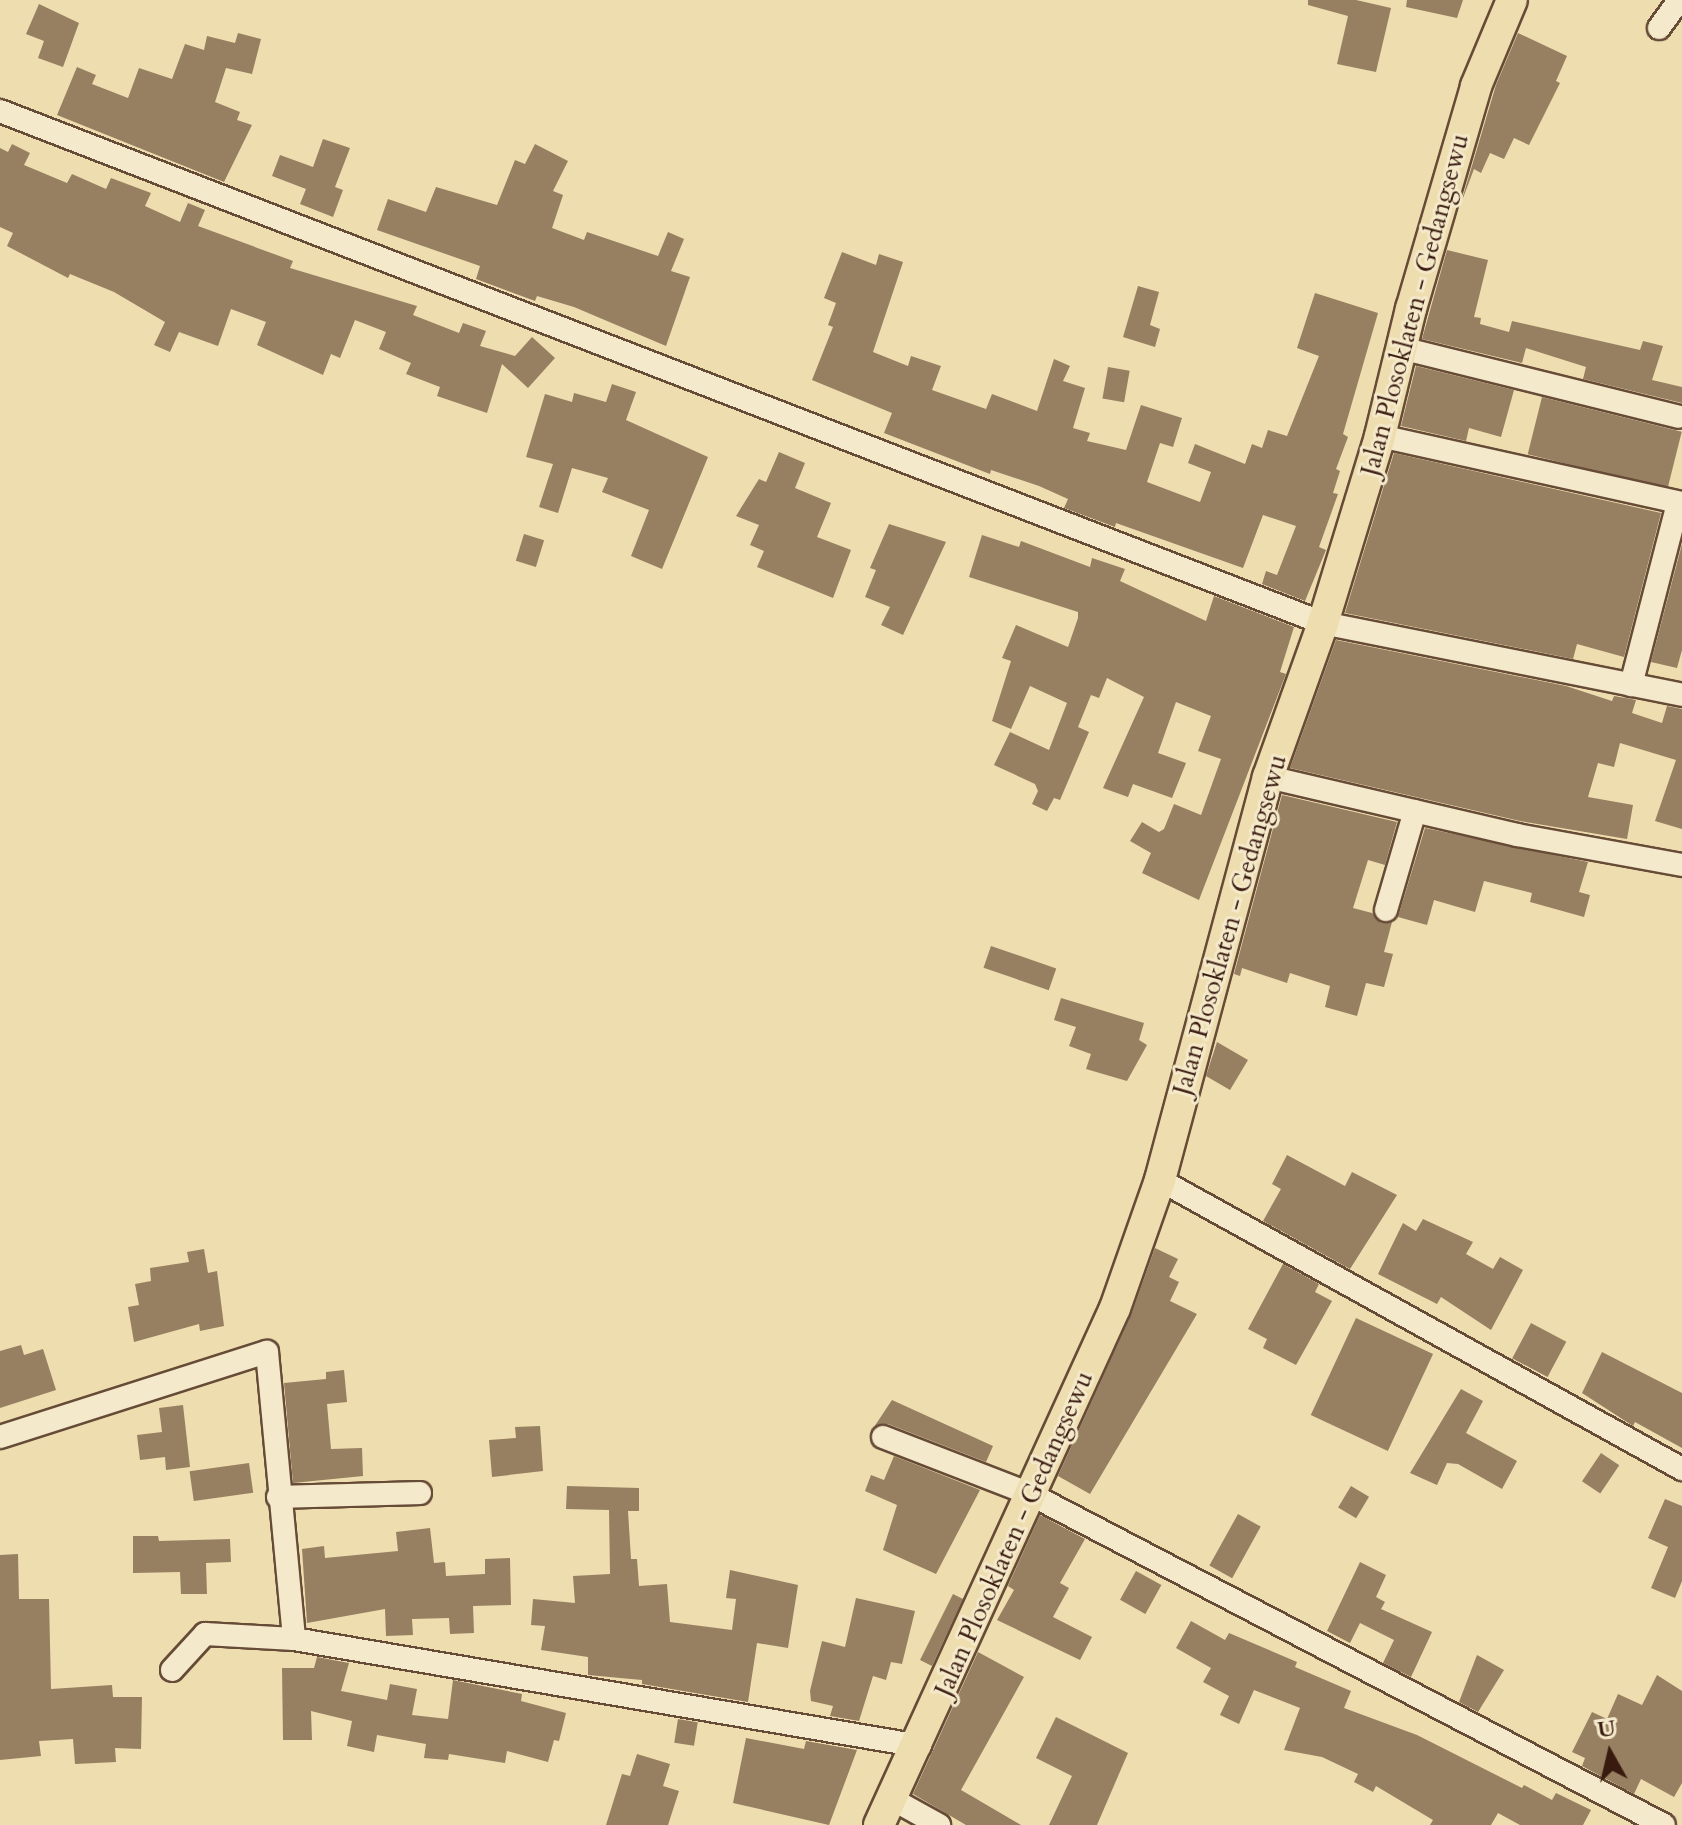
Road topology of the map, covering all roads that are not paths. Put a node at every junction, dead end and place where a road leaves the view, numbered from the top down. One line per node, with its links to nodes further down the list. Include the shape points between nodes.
1 (1512, 0): 5 (main road, Jalan Plosoklaten - Gedangsewu, via 1476,86)
2 (1679, 0): 3 (street)
3 (1659, 28)
4 (0, 111): 9 (street)
5 (1401, 348): 6 (street); 7 (main road, Jalan Plosoklaten - Gedangsewu)
6 (1679, 417)
7 (1380, 436): 8 (street); 9 (main road, Jalan Plosoklaten - Gedangsewu)
8 (1680, 503): 10 (street)
9 (1323, 623): 10 (street); 12 (main road, Jalan Plosoklaten - Gedangsewu)
10 (1631, 685): 11 (street)
11 (1682, 695)
12 (1268, 777): 13 (street); 16 (main road, Jalan Plosoklaten - Gedangsewu)
13 (1415, 811): 14 (street); 15 (street)
14 (1682, 865)
15 (1386, 910)
16 (1160, 1180): 19 (street); 21 (main road, Jalan Plosoklaten - Gedangsewu, via 1115,1308)
17 (0, 1437): 22 (street, via 267,1352)
18 (883, 1437): 21 (street)
19 (1682, 1469)
20 (420, 1493): 22 (street)
21 (1030, 1494): 25 (main road, Jalan Plosoklaten - Gedangsewu); 28 (street)
22 (278, 1497): 23 (street)
23 (294, 1639): 24 (street, via 205,1634); 25 (street)
24 (172, 1670)
25 (920, 1746): 26 (main road, Jalan Plosoklaten - Gedangsewu)
26 (886, 1812): 27 (street)
27 (939, 1825)
28 (1664, 1825)

